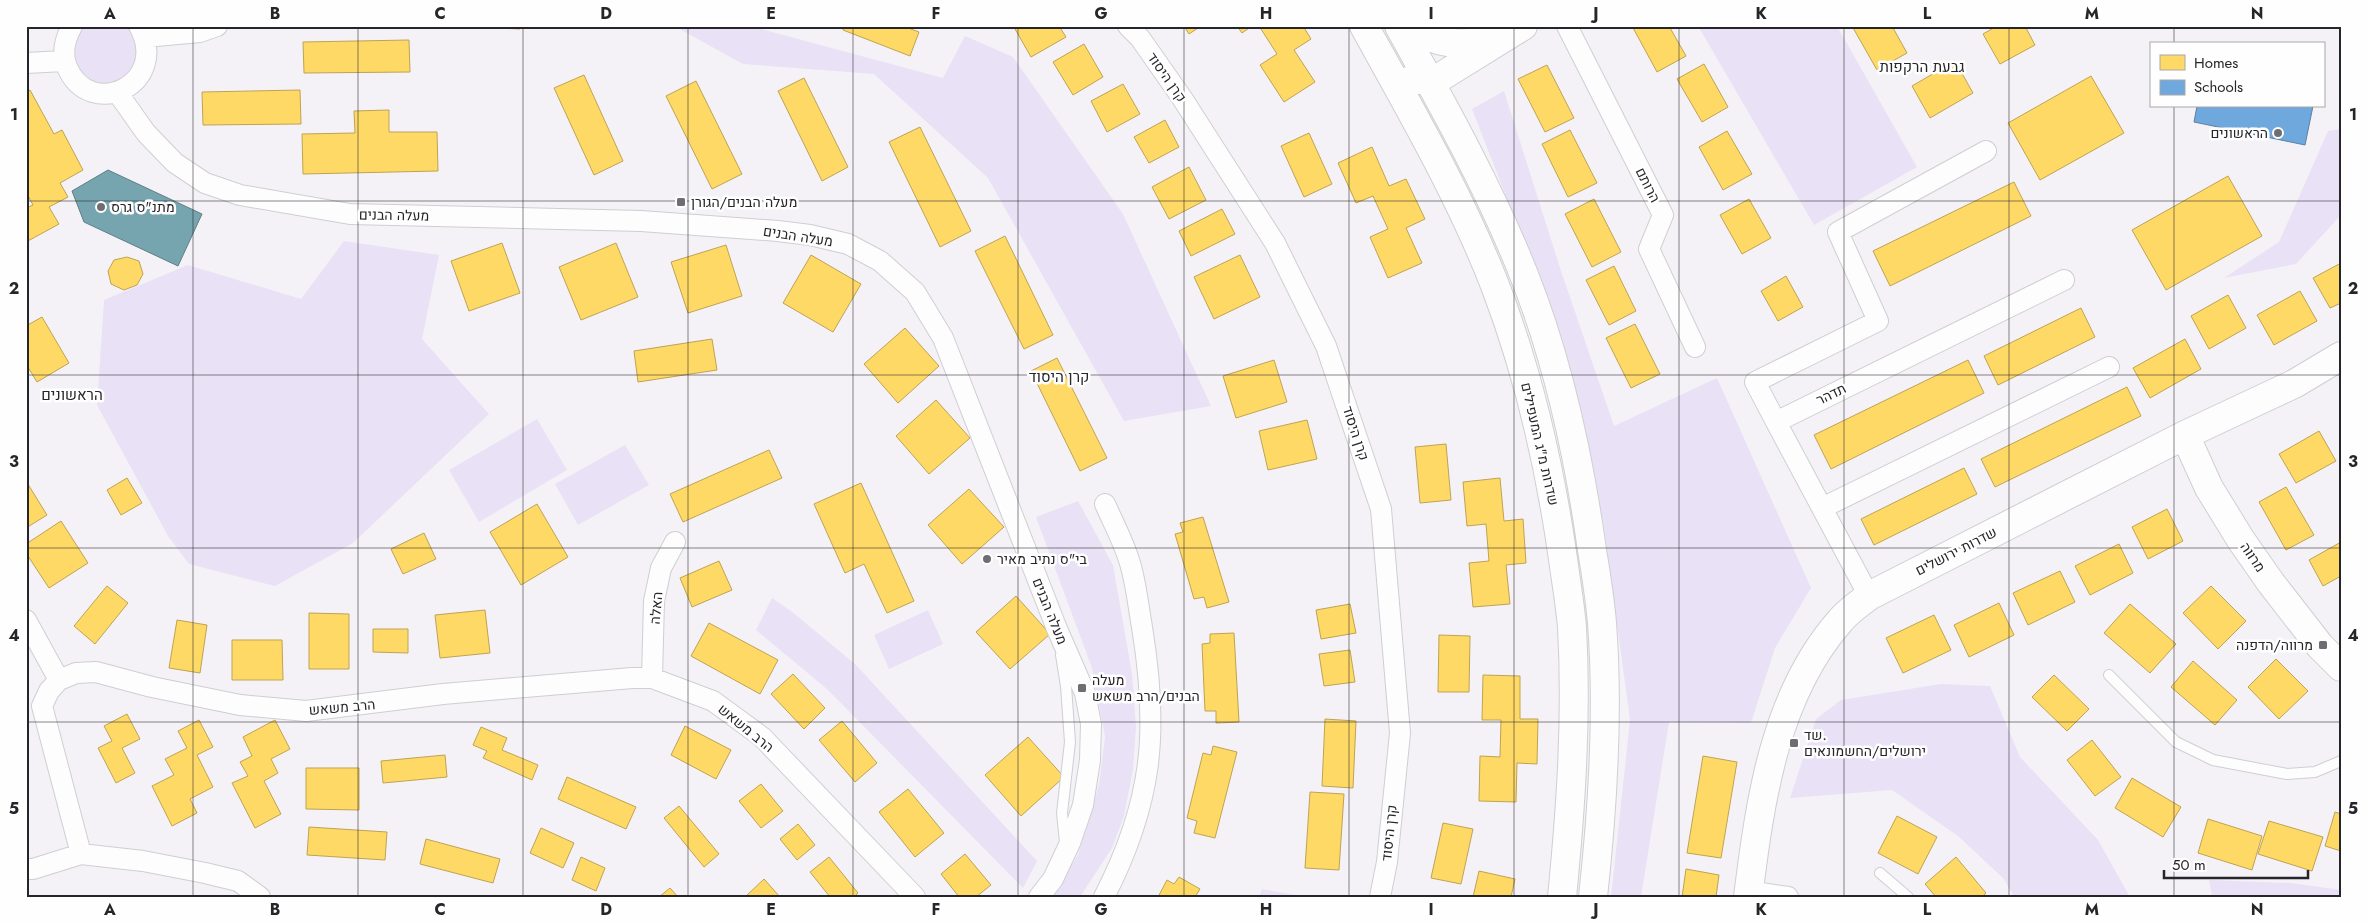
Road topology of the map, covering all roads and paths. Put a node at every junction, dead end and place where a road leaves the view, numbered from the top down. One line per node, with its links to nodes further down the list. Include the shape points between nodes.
1 (72, 26): 10 (street, via 66,37)
2 (217, 26): 9 (street, via 200,32)
3 (1128, 26): 42 (street, קרן היסוד, via 1182,98 1275,243 1326,346 1381,508 1400,733 1387,862)
4 (1364, 26): 13 (main road, שדרות מ"ג המעפילים)
5 (1398, 26): 14 (main road)
6 (1412, 26): 8 (main road, via 1455,44 1475,44)
7 (1567, 26): 19 (street, הרותם, via 1663,215 1649,249)
8 (1514, 31): 12 (main road)
9 (142, 32): 15 (street, via 148,50 146,64 129,87)
10 (64, 61): 11 (street); 15 (street, via 78,84 104,94)
11 (26, 63)
12 (1463, 64): 14 (main road); 16 (main road, via 1452,96)
13 (1391, 75): 14 (main road); 43 (main road, שדרות מ"ג המעפילים, via 1447,179 1496,287 1531,398 1556,512 1572,625 1574,711)
14 (1429, 80): 16 (main road)
15 (117, 92): 40 (street, מעלה הבנים, via 146,133 175,163 205,183 240,195 350,214 641,221 778,231 848,244 880,261 915,292 943,338 1056,628 1085,693 1090,724 1090,760 1083,805 1066,853 1053,879)
16 (1453, 125): 44 (main road, via 1507,236 1544,332 1561,390 1586,507 1602,622 1605,729)
17 (1986, 151): 22 (street, via 1838,232 1878,321 1755,382)
18 (2064, 280): 22 (street, תדהר)
19 (1695, 348)
20 (2341, 356): 23 (main road, שדרות ירושלים, via 2294,384)
21 (2109, 367): 25 (street)
22 (1776, 422): 25 (street)
23 (2185, 434): 27 (main road, שדרות ירושלים); 29 (main road, מרווה, via 2209,488 2242,540 2320,646)
24 (1105, 504): 41 (street, via 1129,560 1136,589 1146,653 1151,719 1140,812)
25 (1822, 508): 27 (street)
26 (675, 542): 31 (street, האלה, via 661,568 654,601)
27 (1869, 596): 37 (main road, שדרות ירושלים, via 1840,620 1815,654 1792,700 1776,741)
28 (26, 620): 32 (street)
29 (2341, 667)
30 (2110, 675): 33 (lane, via 2176,742 2213,760 2287,774 2315,772)
31 (652, 678): 32 (street, הרב משאש, via 443,694 306,711 240,705 96,672 76,673); 39 (street, הרב משאש, via 713,701 762,737)
32 (59, 680): 34 (street, via 42,706)
33 (2341, 761)
34 (81, 854): 35 (street, via 34,870); 38 (street, via 205,873 238,882)
35 (26, 869)
36 (1880, 873): 46 (lane)
37 (1748, 894): 45 (street)
38 (260, 897)
39 (915, 897)
40 (1039, 897)
41 (1104, 897)
42 (1380, 897)
43 (1562, 897)
44 (1592, 897)
45 (1788, 897)
46 (1908, 897)

